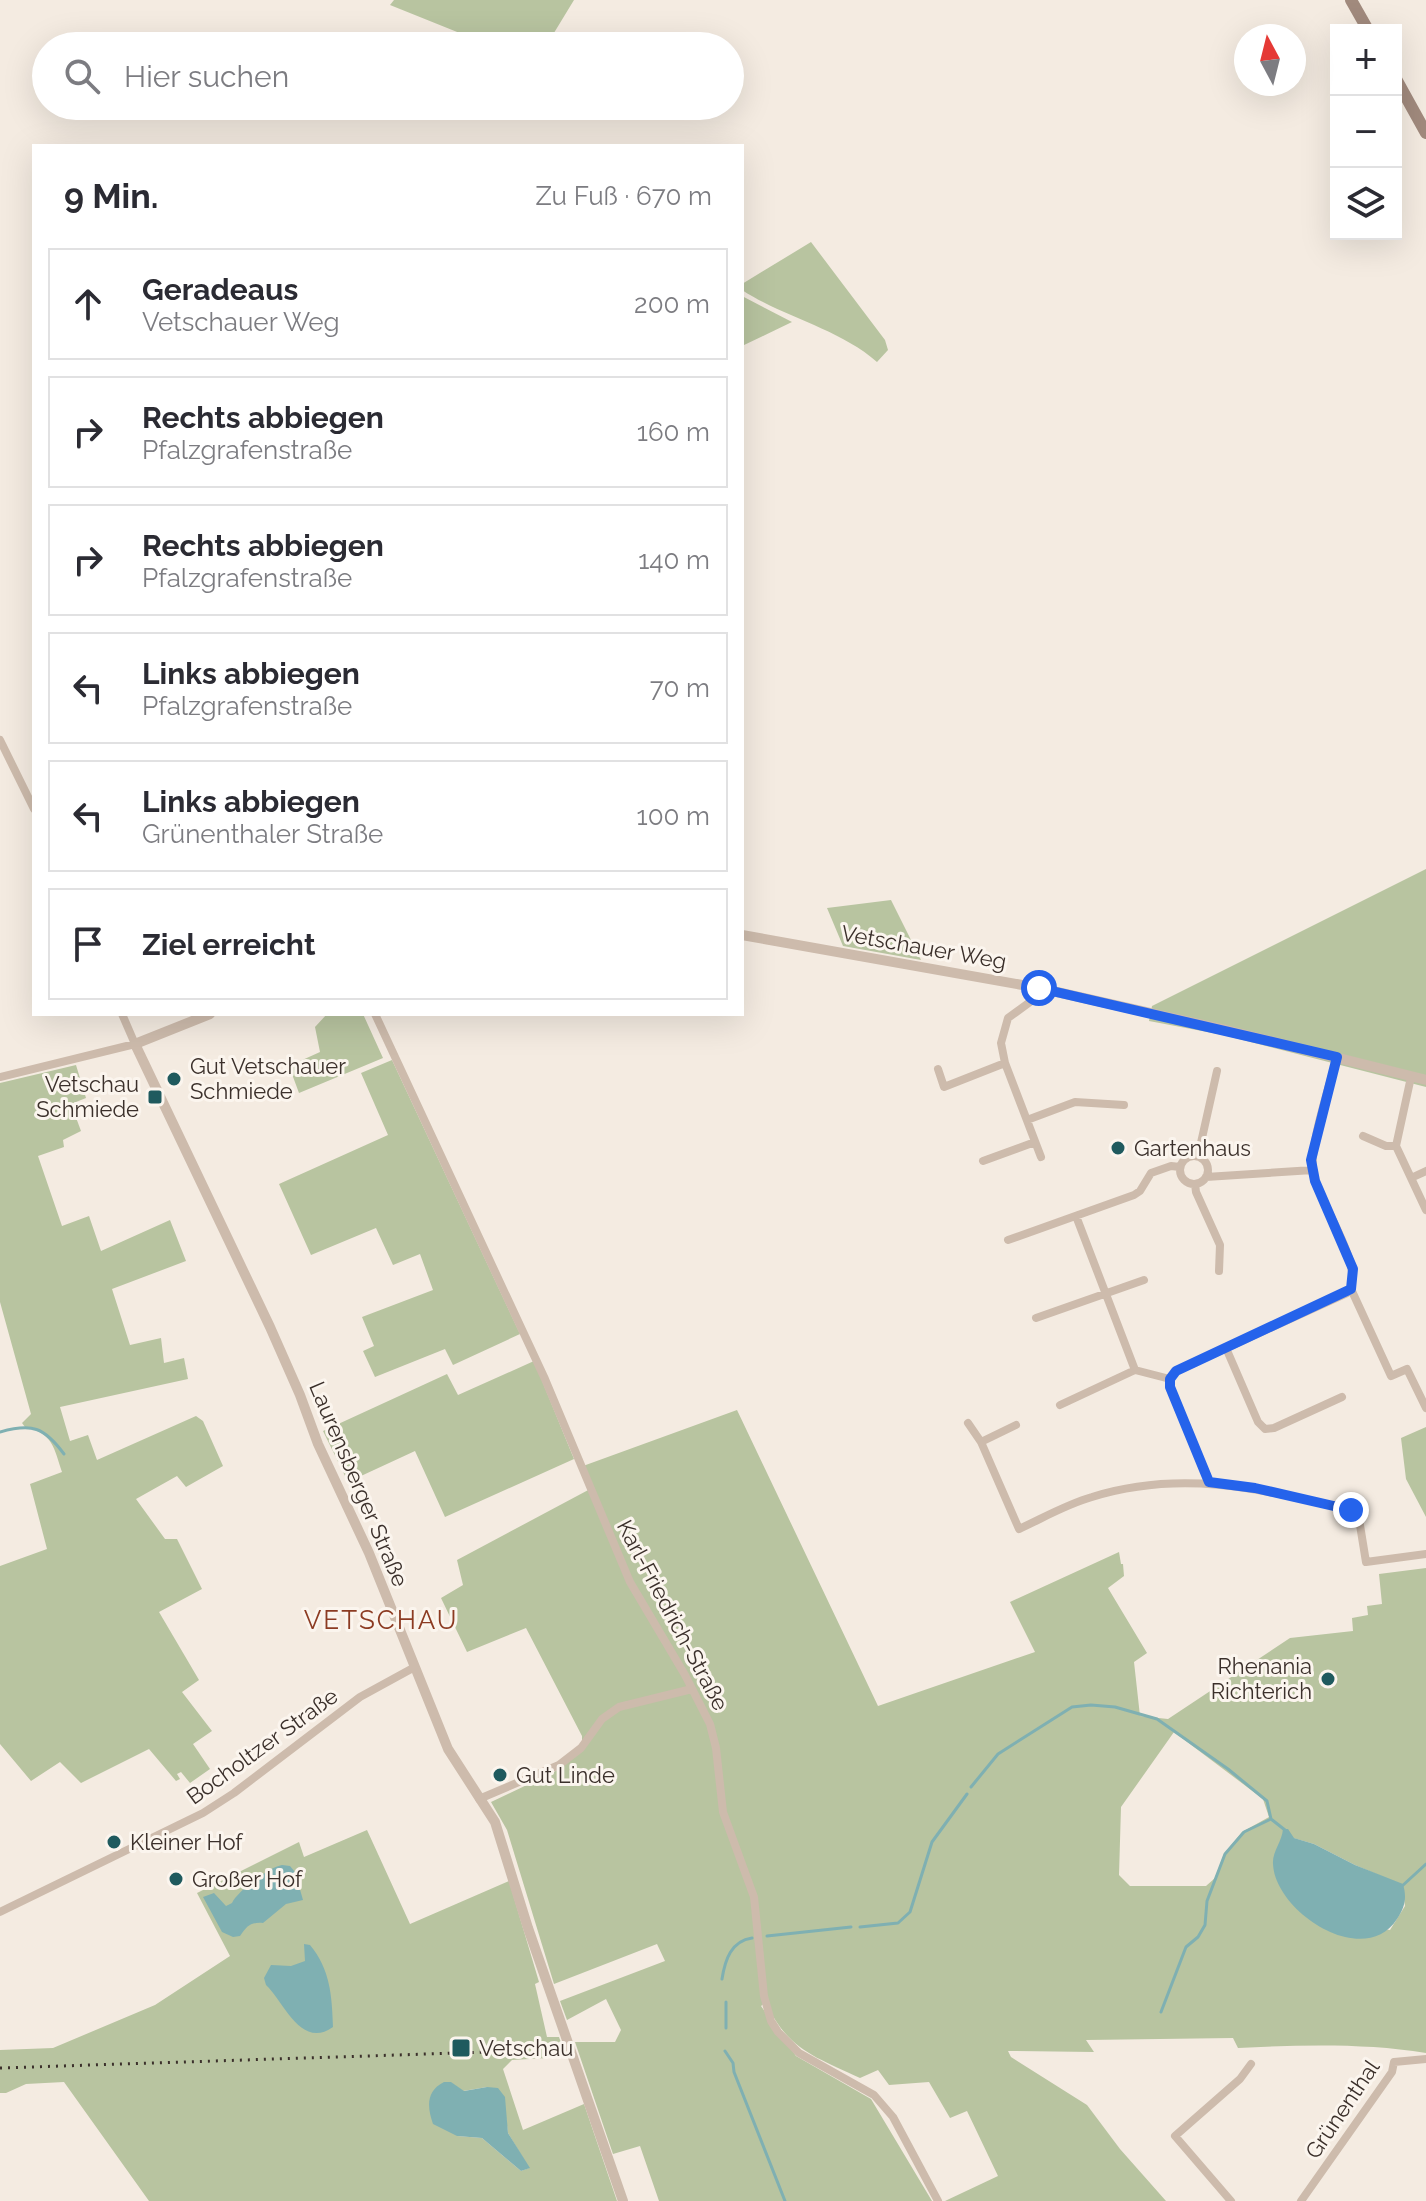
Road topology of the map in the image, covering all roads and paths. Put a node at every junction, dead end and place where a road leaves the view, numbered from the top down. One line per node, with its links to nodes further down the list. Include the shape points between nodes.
1 (1351, 0): 2 (main road)
2 (1365, 24)
3 (1402, 90): 4 (main road)
4 (1426, 133)
5 (0, 740): 6 (street)
6 (32, 805)
7 (744, 935): 8 (street, Vetschauer Weg)
8 (1039, 988): 13 (street, Vetschauer Weg); 14 (street, via 1008,1018 1001,1043)
9 (123, 1016): 12 (street, Laurensberger Straße)
10 (205, 1016): 12 (street)
11 (376, 1016): 54 (street, Karl-Friedrich-Straße, via 545,1379 630,1582)
12 (135, 1044): 17 (street); 53 (street, Laurensberger Straße, via 270,1327)
13 (1337, 1057): 18 (street, Vetschauer Weg); 29 (street, via 1311,1160)
14 (1005, 1063): 15 (street, via 944,1087); 21 (street)
15 (938, 1069)
16 (1217, 1071): 25 (street)
17 (0, 1077)
18 (1411, 1077): 19 (street, Vetschauer Weg); 24 (street)
19 (1426, 1080)
20 (1124, 1105): 21 (street, via 1075,1102)
21 (1027, 1120): 23 (street)
22 (1363, 1136): 24 (street)
23 (1035, 1142): 26 (street); 27 (street)
24 (1396, 1146): 32 (street)
25 (1198, 1156): 28 (street, via 1187,1158); 31 (street, via 1207,1165)
26 (1041, 1157)
27 (983, 1161)
28 (1180, 1167): 33 (street, via 1184,1180); 35 (street, via 1151,1173 1134,1195)
29 (1313, 1170): 31 (street); 39 (street, via 1353,1269)
30 (1426, 1171): 32 (street)
31 (1206, 1177): 33 (street)
32 (1411, 1178): 34 (street)
33 (1195, 1184): 37 (street, via 1220,1245)
34 (1426, 1210)
35 (1076, 1216): 36 (street); 40 (street)
36 (1008, 1240)
37 (1219, 1271)
38 (1144, 1280): 40 (street)
39 (1351, 1289): 42 (street); 47 (street, via 1391,1376 1407,1369)
40 (1105, 1294): 41 (street); 43 (street)
41 (1036, 1318)
42 (1226, 1348): 44 (street, via 1176,1371); 45 (street, via 1265,1429)
43 (1135, 1370): 44 (street); 46 (street)
44 (1170, 1379): 51 (street)
45 (1342, 1397)
46 (1060, 1405)
47 (1426, 1408)
48 (968, 1423): 50 (street)
49 (1016, 1425): 50 (street)
50 (981, 1442): 51 (street, via 1019,1529 1082,1500 1126,1488)
51 (1209, 1482): 52 (street, via 1351,1510 1359,1519 1366,1562)
52 (1426, 1554)
53 (413, 1668): 55 (street, Laurensberger Straße, via 448,1749); 56 (street, Bocholtzer Straße, via 360,1697 203,1813)
54 (692, 1689): 55 (street, via 619,1707 559,1765); 60 (street, Karl-Friedrich-Straße, via 710,1724 723,1812 754,1897 771,2021 799,2053 874,2095 893,2117)
55 (479, 1799): 59 (street, Laurensberger Straße, via 495,1822)
56 (0, 1912)
57 (1426, 2059): 62 (street, Grünenthal, via 1394,2062)
58 (1251, 2064): 61 (street, via 1175,2136)
59 (623, 2201)
60 (938, 2201)
61 (1231, 2201)
62 (1301, 2201)

